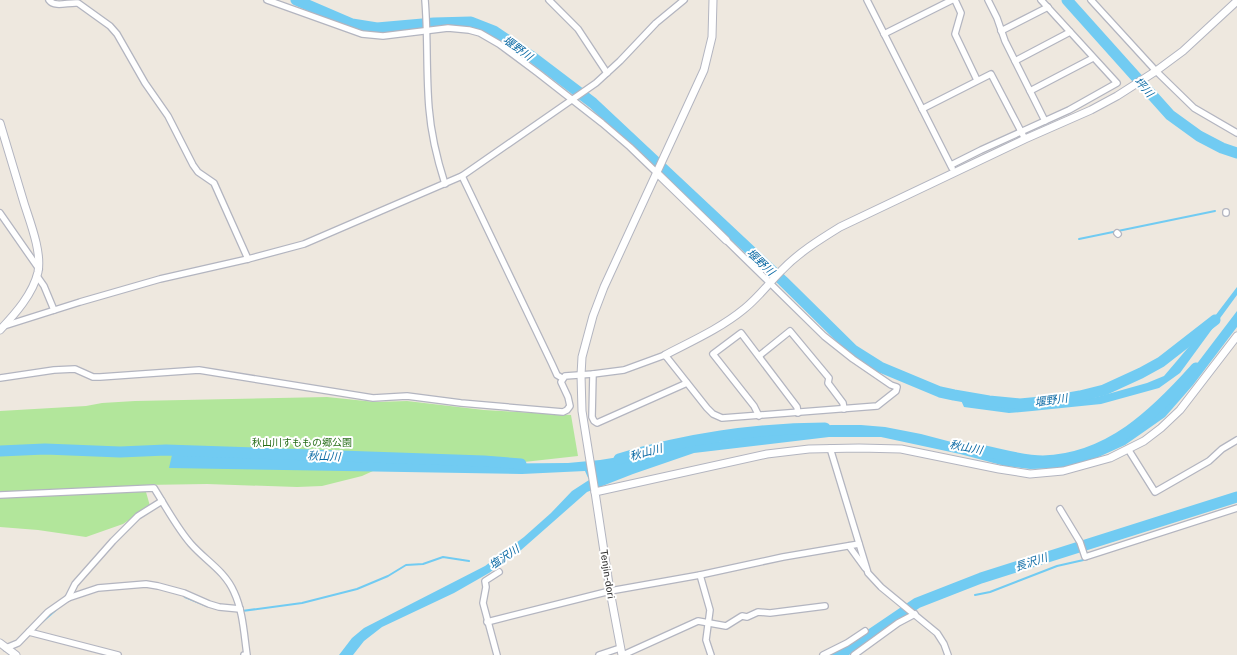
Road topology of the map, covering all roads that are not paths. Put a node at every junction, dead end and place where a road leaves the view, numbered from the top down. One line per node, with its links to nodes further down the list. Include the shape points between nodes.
1 (49, 0): 38 (street, via 56,5 78,3 114,30 168,116 193,165 198,172 214,183)
2 (267, 0): 14 (street, via 362,34 383,36)
3 (425, 0): 14 (street)
4 (549, 0): 21 (street, via 578,29)
5 (684, 0): 21 (street, via 656,23)
6 (713, 0): 32 (street, Tenjin-dori, via 712,37 707,61)
7 (868, 0): 17 (street)
8 (953, 0): 17 (street); 22 (street, via 961,13 955,34)
9 (988, 0): 15 (street)
10 (1041, 0): 13 (street)
11 (1091, 0): 20 (street)
12 (1237, 1): 20 (street, via 1183,51)
13 (1048, 7): 15 (street); 16 (street)
14 (427, 30): 24 (street, via 448,28 480,33); 35 (street, via 429,107 438,163)
15 (1001, 31): 19 (street)
16 (1070, 32): 18 (street); 19 (street)
17 (884, 34): 25 (street)
18 (1093, 58): 23 (street); 26 (street, via 1117,83)
19 (1015, 61): 23 (street)
20 (1156, 71): 29 (street, via 1194,108); 30 (street, via 1091,110)
21 (607, 73): 24 (street)
22 (978, 80): 25 (street); 28 (street, via 991,74)
23 (1030, 91): 26 (street)
24 (574, 99): 32 (street); 34 (street)
25 (922, 109): 31 (street)
26 (1045, 121): 28 (street)
27 (0, 123): 39 (street, via 38,252)
28 (1021, 131): 30 (street); 31 (street)
29 (1237, 134)
30 (1025, 140): 33 (street)
31 (950, 165): 33 (street)
32 (657, 172): 37 (street); 47 (street, Tenjin-dori, via 604,286 582,357)
33 (954, 173): 40 (street, via 840,227 811,244)
34 (462, 176): 35 (street); 49 (street, via 557,375)
35 (445, 184): 38 (street, via 304,244)
36 (0, 213): 39 (street)
37 (726, 240): 40 (street)
38 (248, 259): 41 (street, via 160,279)
39 (38, 273): 41 (street); 42 (street, via 28,296)
40 (770, 282): 44 (street, via 733,318); 51 (street, via 824,336 853,359 896,387 896,391 877,406)
41 (54, 310): 42 (street)
42 (1, 328)
43 (1237, 336): 56 (street, via 1180,410 1144,441)
44 (665, 355): 46 (street, via 624,370); 50 (street)
45 (758, 356): 51 (street, via 790,331 829,378 828,383 843,403); 52 (street, via 797,407); 53 (street, via 741,333 713,354)
46 (593, 374): 47 (street); 50 (street, via 592,417 597,423)
47 (581, 375): 49 (street); 57 (street, Tenjin-dori, via 582,411)
48 (0, 378): 49 (street, via 75,369 93,377 199,370 373,398 407,396 563,412 570,406 561,382)
49 (562, 378)
50 (687, 383): 53 (street, via 713,414 722,418)
51 (844, 409): 52 (street)
52 (798, 412): 53 (street)
53 (759, 416)
54 (1237, 440): 56 (street, via 1209,461 1155,492)
55 (830, 448): 56 (street, via 901,449 1030,474 1063,471 1110,458); 57 (street, via 767,454); 62 (street)
56 (1128, 449)
57 (595, 492): 67 (street, Tenjin-dori)
58 (0, 496): 59 (street, via 154,488)
59 (162, 501): 68 (street, via 138,516 112,541 75,584); 70 (street, via 192,544 223,573 235,593)
60 (1237, 508): 61 (street, via 1085,556 1080,542)
61 (1060, 509)
62 (859, 544): 63 (street); 65 (street)
63 (849, 546): 65 (street); 66 (street)
64 (500, 572): 72 (street, via 485,581 482,603)
65 (868, 573): 71 (street, via 881,587)
66 (700, 575): 67 (street); 73 (street, via 710,610)
67 (610, 591): 72 (street); 78 (street, Tenjin-dori)
68 (68, 598): 70 (street, via 98,588 146,584 172,588 202,601); 75 (street, via 48,612)
69 (825, 606): 73 (street, via 770,613 758,612 747,617 742,616 726,626)
70 (240, 609): 80 (street, via 248,655)
71 (915, 614): 85 (street); 86 (street, via 937,633)
72 (487, 622): 81 (street)
73 (709, 622): 78 (street, via 698,621); 83 (street, via 706,640)
74 (865, 631): 84 (street)
75 (29, 632): 77 (street); 79 (street)
76 (0, 643): 77 (street)
77 (10, 652)
78 (622, 653): 82 (street)
79 (118, 655)
80 (244, 655)
81 (497, 655)
82 (598, 655)
83 (711, 655)
84 (823, 655)
85 (854, 655)
86 (948, 655)

